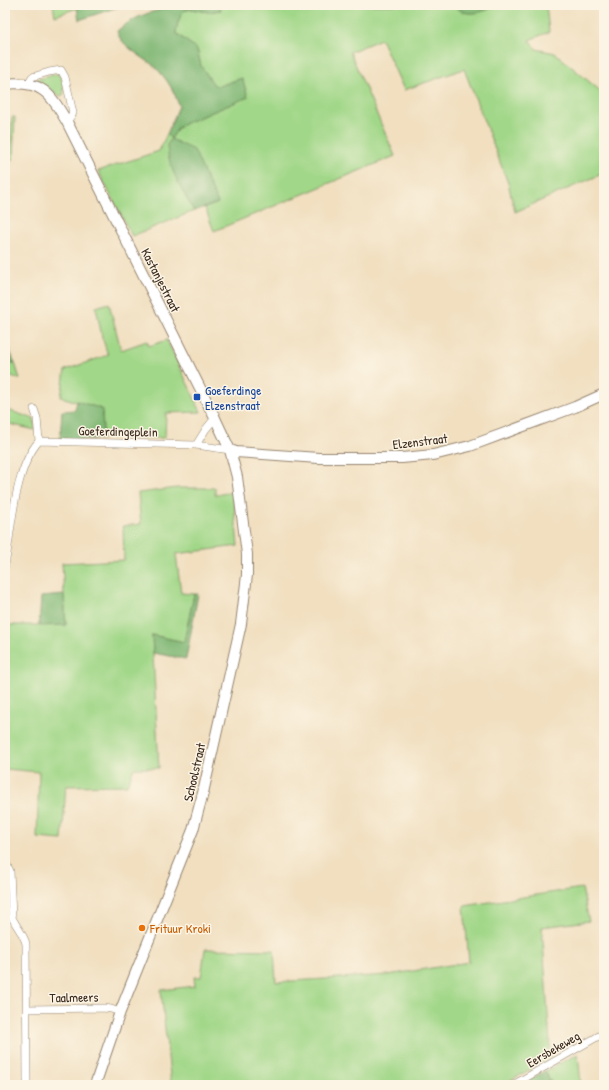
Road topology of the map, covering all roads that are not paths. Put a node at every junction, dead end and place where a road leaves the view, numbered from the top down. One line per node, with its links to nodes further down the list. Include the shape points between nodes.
1 (5, 84): 2 (street, Kastanjestraat)
2 (28, 84): 3 (street, Kastanjestraat, via 44,91 54,100); 3 (street, via 32,77 61,70 73,113)
3 (67, 122): 6 (street, Kastanjestraat)
4 (604, 394): 9 (street, Elzenstraat, via 470,446 433,455 402,458 318,458)
5 (34, 408): 7 (street)
6 (215, 418): 8 (street); 9 (street, Kastanjestraat)
7 (39, 441): 8 (street, Goeferdingeplein); 10 (street, via 33,448 18,485)
8 (196, 445): 9 (street, Goeferdingeplein)
9 (230, 450): 13 (street, Schoolstraat, via 237,477 247,554 241,624 193,830)
10 (5, 565)
11 (5, 861): 12 (street, via 10,871 12,917 14,924 25,937)
12 (27, 1009): 13 (street, Taalmeers, via 104,1008); 15 (street)
13 (120, 1012): 16 (street, Schoolstraat)
14 (604, 1033): 17 (street, Eersbekeweg)
15 (27, 1081)
16 (95, 1085)
17 (513, 1085)

